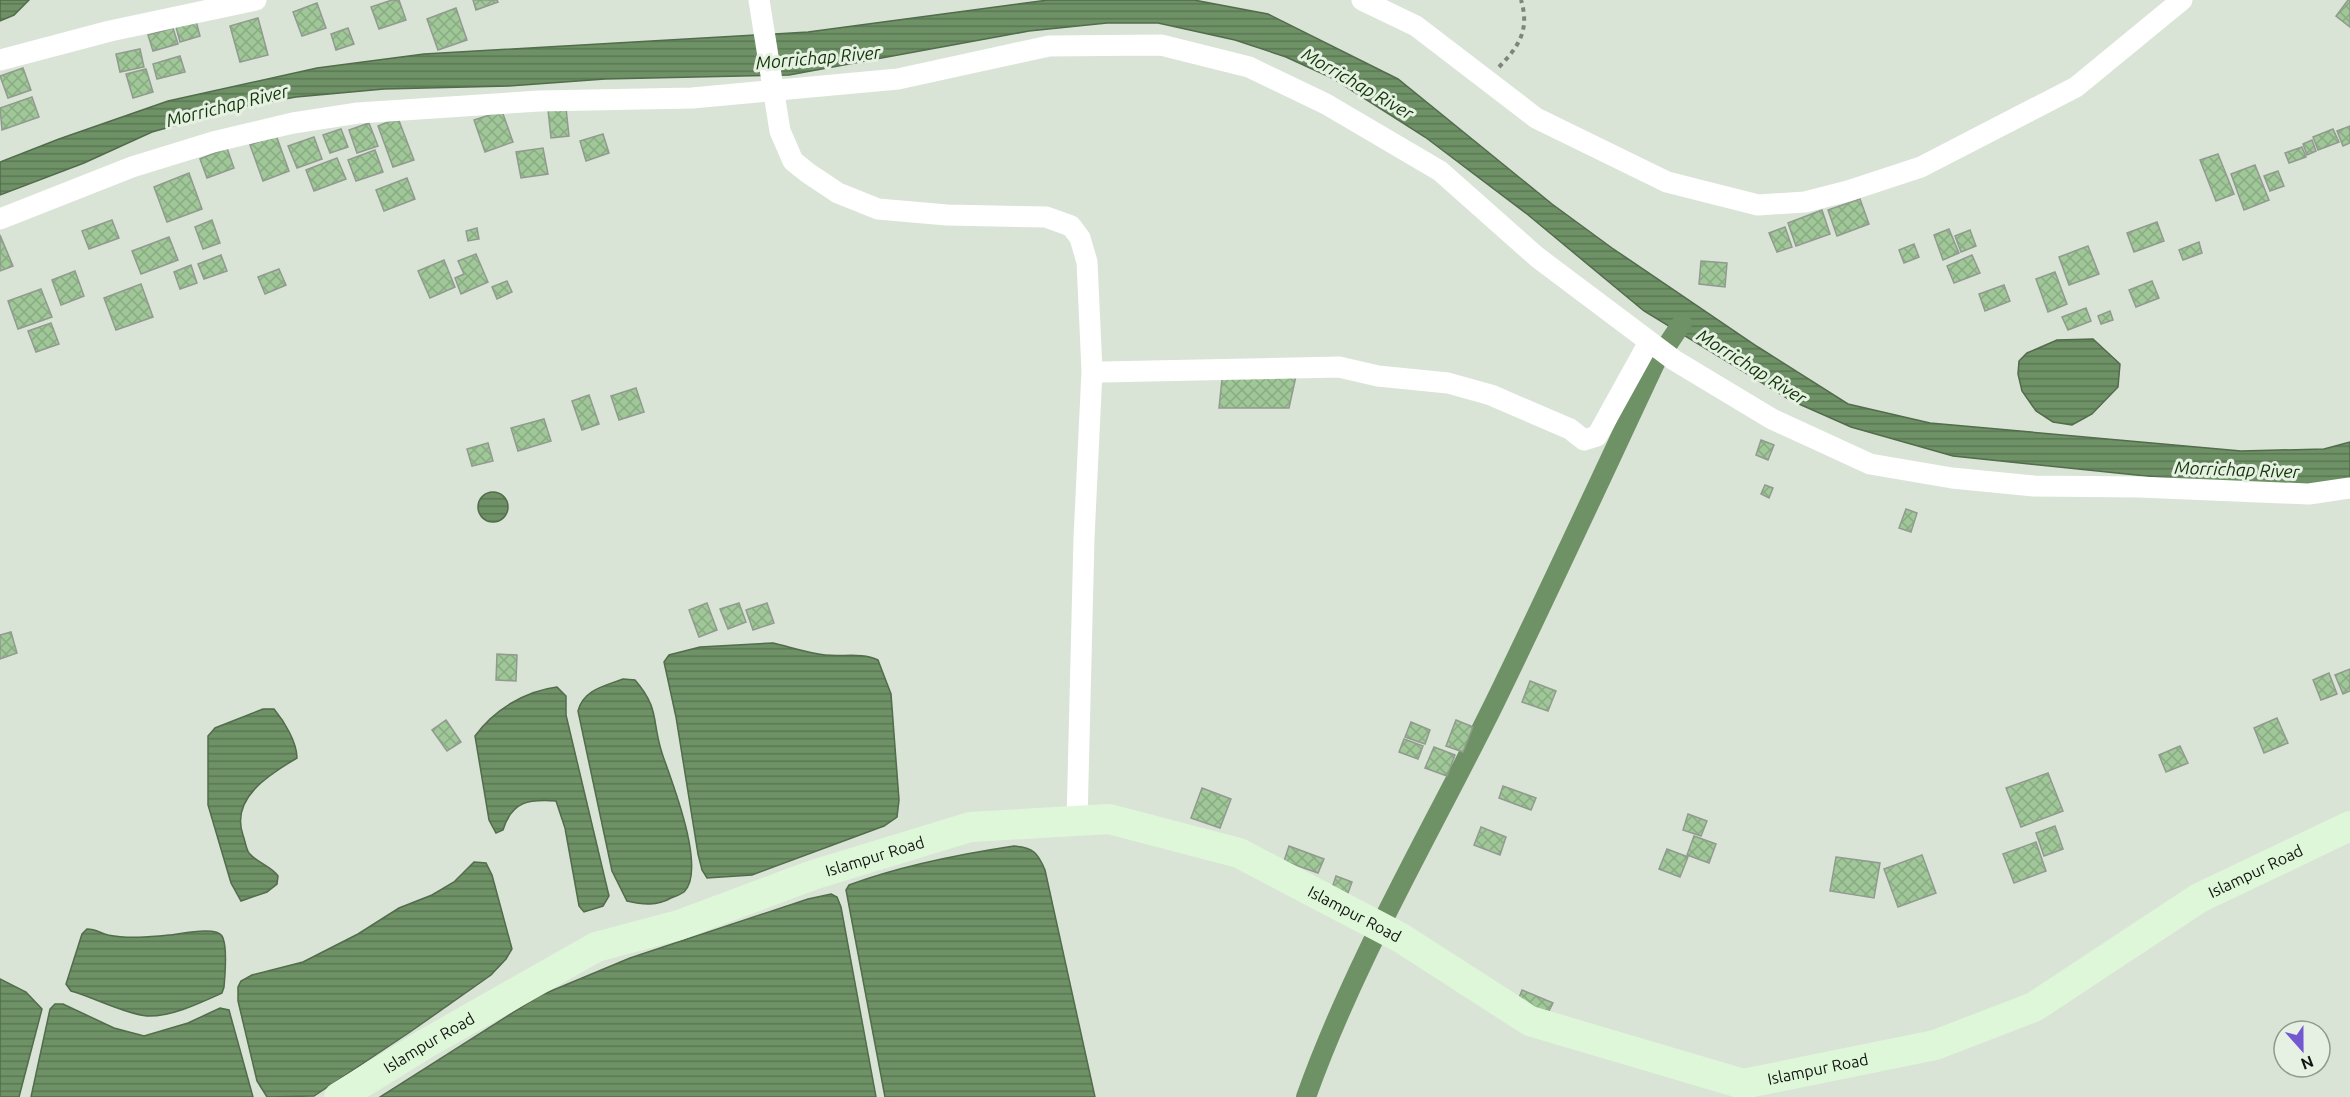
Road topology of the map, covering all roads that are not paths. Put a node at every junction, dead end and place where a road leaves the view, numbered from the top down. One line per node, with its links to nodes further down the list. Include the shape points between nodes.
1 (256, 0): 5 (street, via 110,31)
2 (759, 0): 6 (street)
3 (1362, 0): 4 (street, via 1416,26 1536,118 1667,182 1758,205 1805,202 1922,167 2076,87)
4 (2182, 0)
5 (0, 60)
6 (774, 89): 7 (street, via 692,98 539,101 358,113 293,123 132,167); 8 (street, via 898,80 1049,46 1161,45 1249,67 1326,104 1440,171 1537,257); 11 (street, via 780,131 793,161 838,193 878,209 1046,217 1071,226 1080,238 1087,261 1092,371)
7 (0, 219)
8 (1650, 342): 9 (street, via 1597,436 1584,440 1570,429 1491,395 1448,383 1378,376 1338,367); 10 (street, via 1772,419 1870,464 2034,486 2309,494)
9 (1101, 372)
10 (2350, 488)
11 (1077, 821): 12 (street, Islampur Road, via 1109,819 1239,853 1401,938 1530,1021 1743,1084 1935,1045 2034,1007 2199,898); 13 (street, Islampur Road, via 970,827 813,875 679,925 596,947)
12 (2350, 826)
13 (339, 1097)

